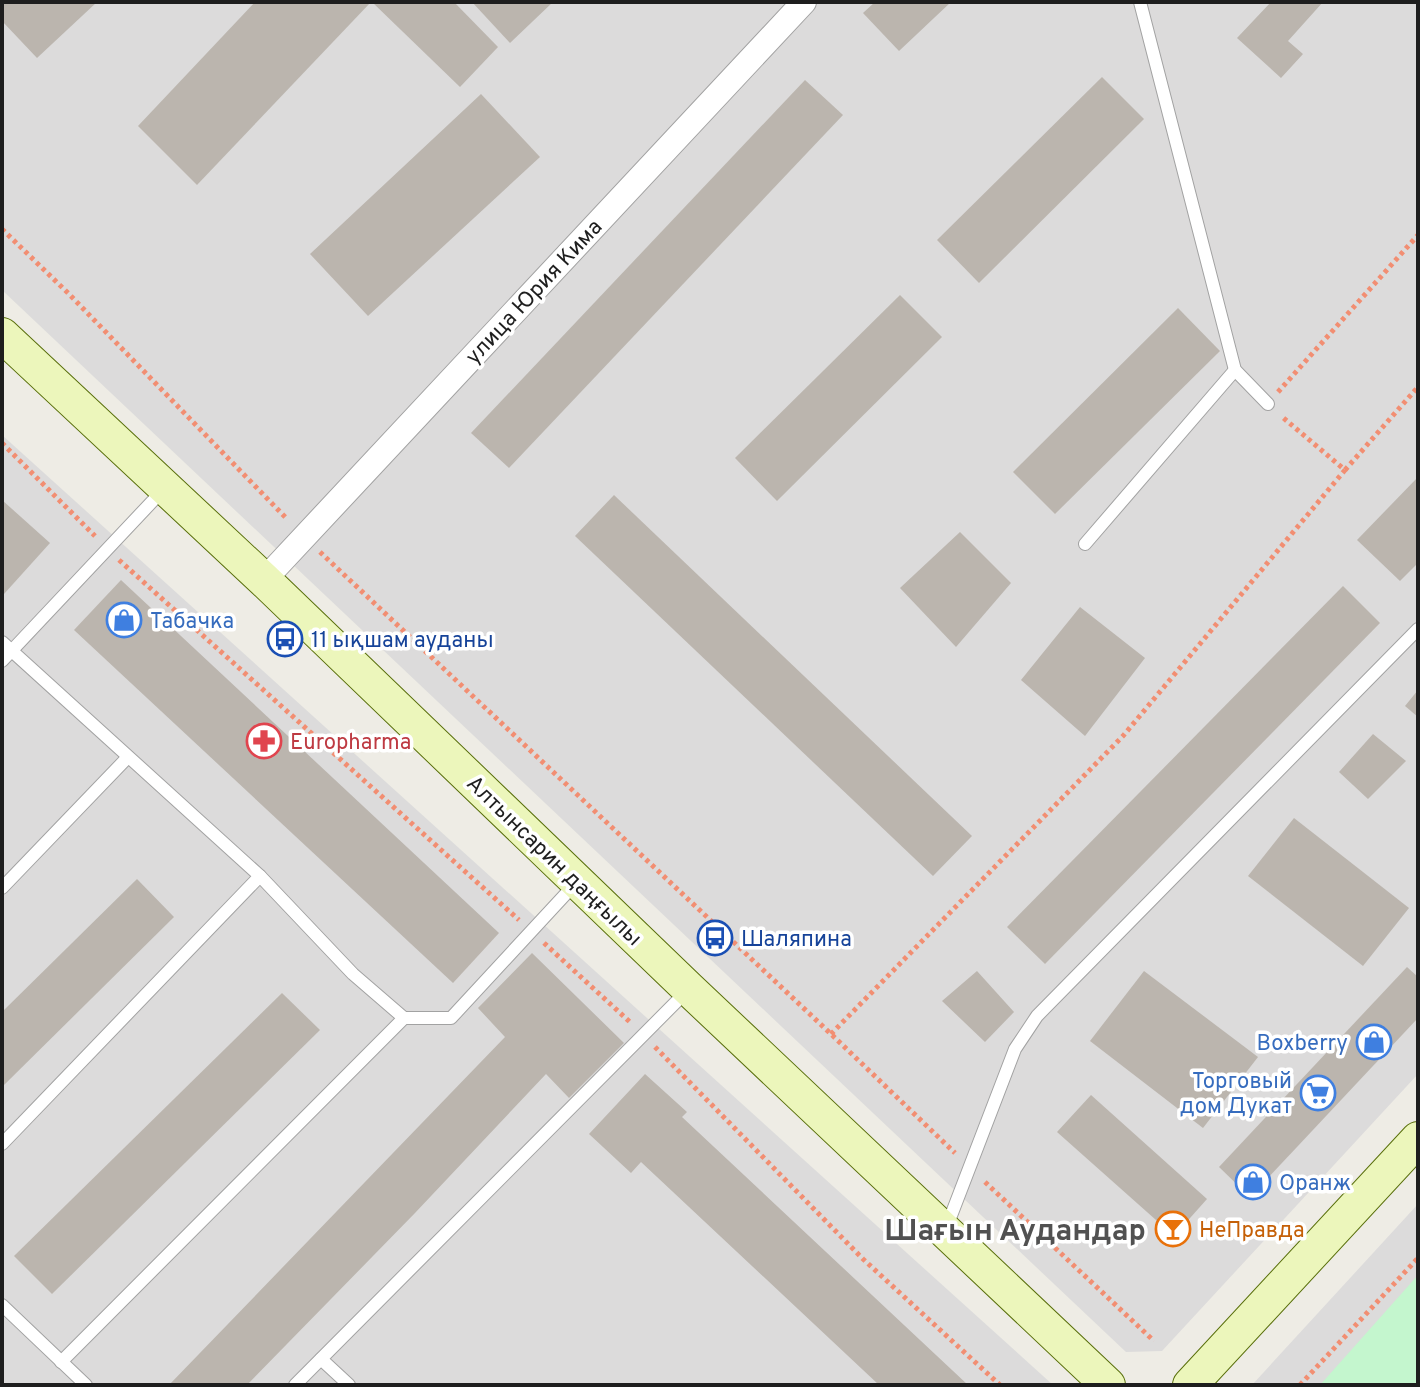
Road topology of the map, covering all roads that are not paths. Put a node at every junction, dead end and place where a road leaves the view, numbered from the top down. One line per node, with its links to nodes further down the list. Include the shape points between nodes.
1 (804, 2): 8 (street, улица Юрия Кима)
2 (1140, 2): 4 (lane)
3 (2, 335): 6 (main road, Алтынсарин даңғылы)
4 (1235, 370): 5 (lane); 7 (lane)
5 (1268, 404)
6 (165, 488): 8 (main road, Алтынсарин даңғылы); 10 (lane)
7 (1085, 544)
8 (264, 580): 14 (main road, Алтынсарин даңғылы)
9 (1418, 629): 20 (lane, via 1037,1016 1015,1049)
10 (7, 647): 11 (lane); 12 (lane)
11 (2, 661)
12 (128, 757): 13 (lane); 15 (lane)
13 (260, 876): 17 (lane, via 353,974); 19 (lane)
14 (577, 881): 16 (main road, Алтынсарин даңғылы); 17 (lane, via 451,1018)
15 (2, 888)
16 (689, 989): 20 (main road, Алтынсарин даңғылы); 22 (lane)
17 (404, 1018): 23 (lane)
18 (1418, 1139): 28 (main road)
19 (2, 1144)
20 (945, 1229): 27 (main road, Алтынсарин даңғылы)
21 (2, 1305): 23 (lane)
22 (321, 1359): 25 (lane); 26 (lane)
23 (61, 1362): 24 (lane)
24 (86, 1385)
25 (295, 1385)
26 (349, 1385)
27 (1108, 1385)
28 (1190, 1385)

